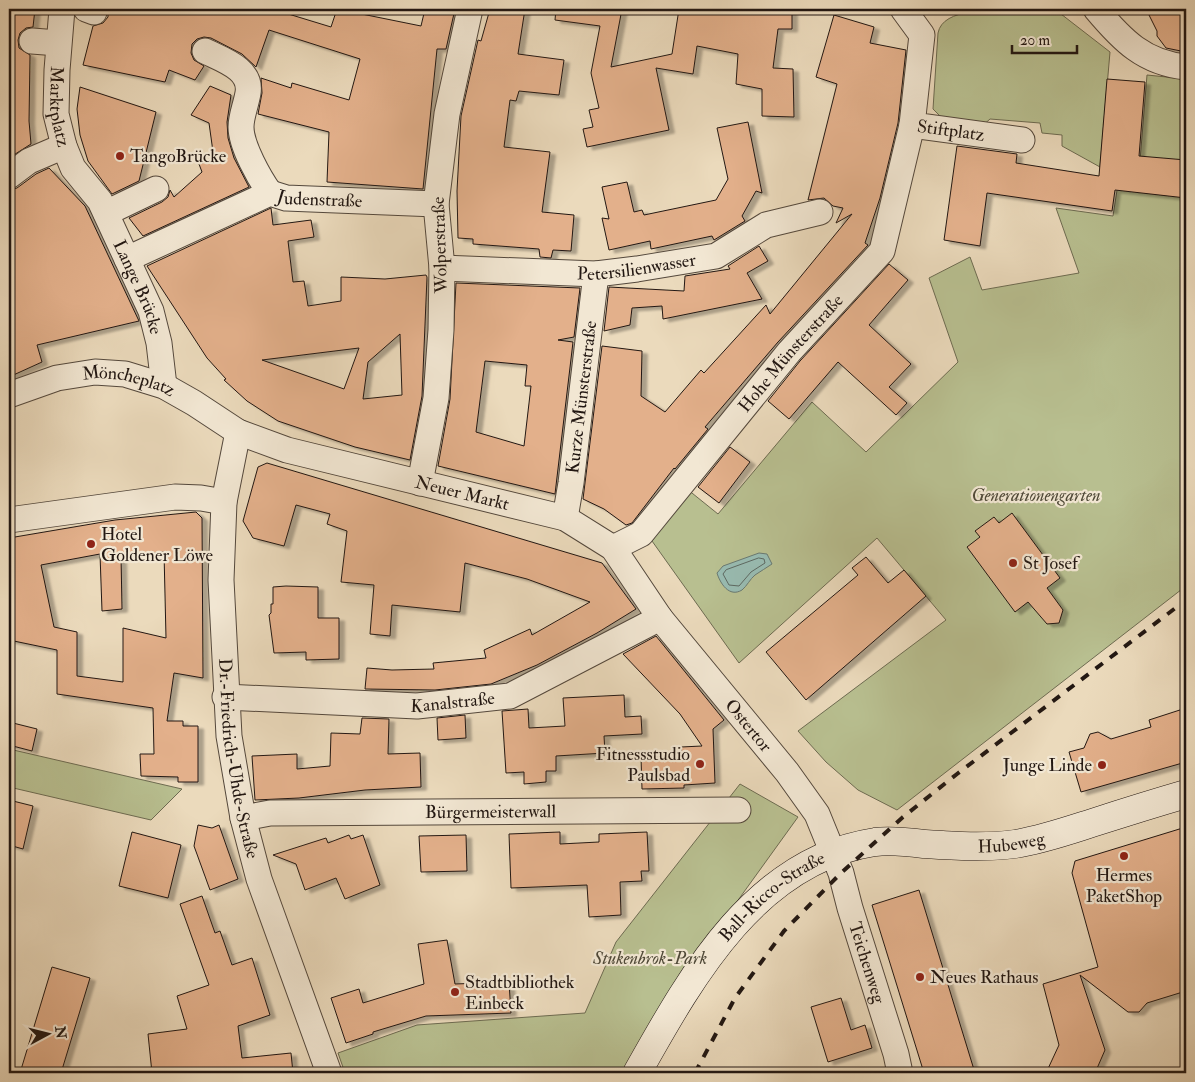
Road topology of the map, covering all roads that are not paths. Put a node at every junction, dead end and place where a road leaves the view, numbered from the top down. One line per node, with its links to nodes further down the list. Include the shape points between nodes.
1 (62, 9): 6 (street, Marktplatz)
2 (470, 9): 16 (street, Wolperstraße, via 447,114)
3 (903, 9): 9 (street, Stiftplatz, via 922,35)
4 (1096, 9): 8 (street, via 1116,32 1145,56 1172,66)
5 (32, 41): 6 (street)
6 (58, 43): 11 (street, Marktplatz, via 56,114)
7 (205, 51): 14 (street, via 234,65 245,76 248,91 241,129)
8 (1186, 67)
9 (912, 125): 10 (street, Stiftplatz); 28 (street, Hohe Münsterstraße, via 882,251 790,352 641,534)
10 (1022, 140)
11 (64, 146): 12 (street, via 29,161); 15 (street, Marktplatz, via 73,168)
12 (9, 176)
13 (156, 189): 15 (street)
14 (270, 194): 16 (street, Judenstraße, via 286,198); 18 (street, Judenstraße)
15 (100, 203): 18 (street, Lange Brücke)
16 (436, 204): 19 (street, Wolperstraße)
17 (820, 212): 20 (street, Petersilienwasser, via 766,225 716,256)
18 (128, 259): 21 (street, Lange Brücke, via 151,311)
19 (442, 268): 20 (street, Petersilienwasser); 24 (street, Wolperstraße, via 436,398)
20 (596, 274): 26 (street, Kurze Münsterstraße)
21 (164, 386): 22 (street, Möncheplatz, via 125,374 95,372 57,378); 23 (street, Möncheplatz)
22 (9, 395)
23 (238, 432): 24 (street, Neuer Markt, via 287,450); 25 (street, Dr.-Friedrich-Uhde-Straße)
24 (420, 483): 26 (street, Neuer Markt)
25 (224, 502): 27 (street, via 174,497); 30 (street, Dr.-Friedrich-Uhde-Straße, via 221,580)
26 (565, 518): 28 (street, Neuer Markt)
27 (9, 520)
28 (612, 548): 29 (street, Neuer Markt)
29 (656, 611): 30 (street, Kanalstraße, via 510,696 417,706); 34 (street, Ostertor, via 787,772 817,814)
30 (225, 697): 33 (street, Dr.-Friedrich-Uhde-Straße)
31 (1186, 794): 34 (street, Hubeweg, via 1016,844 986,847 889,841)
32 (738, 810): 33 (street, Bürgermeisterwall, via 270,813)
33 (243, 818): 35 (street, Dr.-Friedrich-Uhde-Straße, via 259,879)
34 (833, 853): 36 (street, Ball-Ricco-Straße, via 778,882 754,904 709,956 674,1008); 37 (street, Teichenweg)
35 (329, 1073)
36 (637, 1073)
37 (900, 1073)

